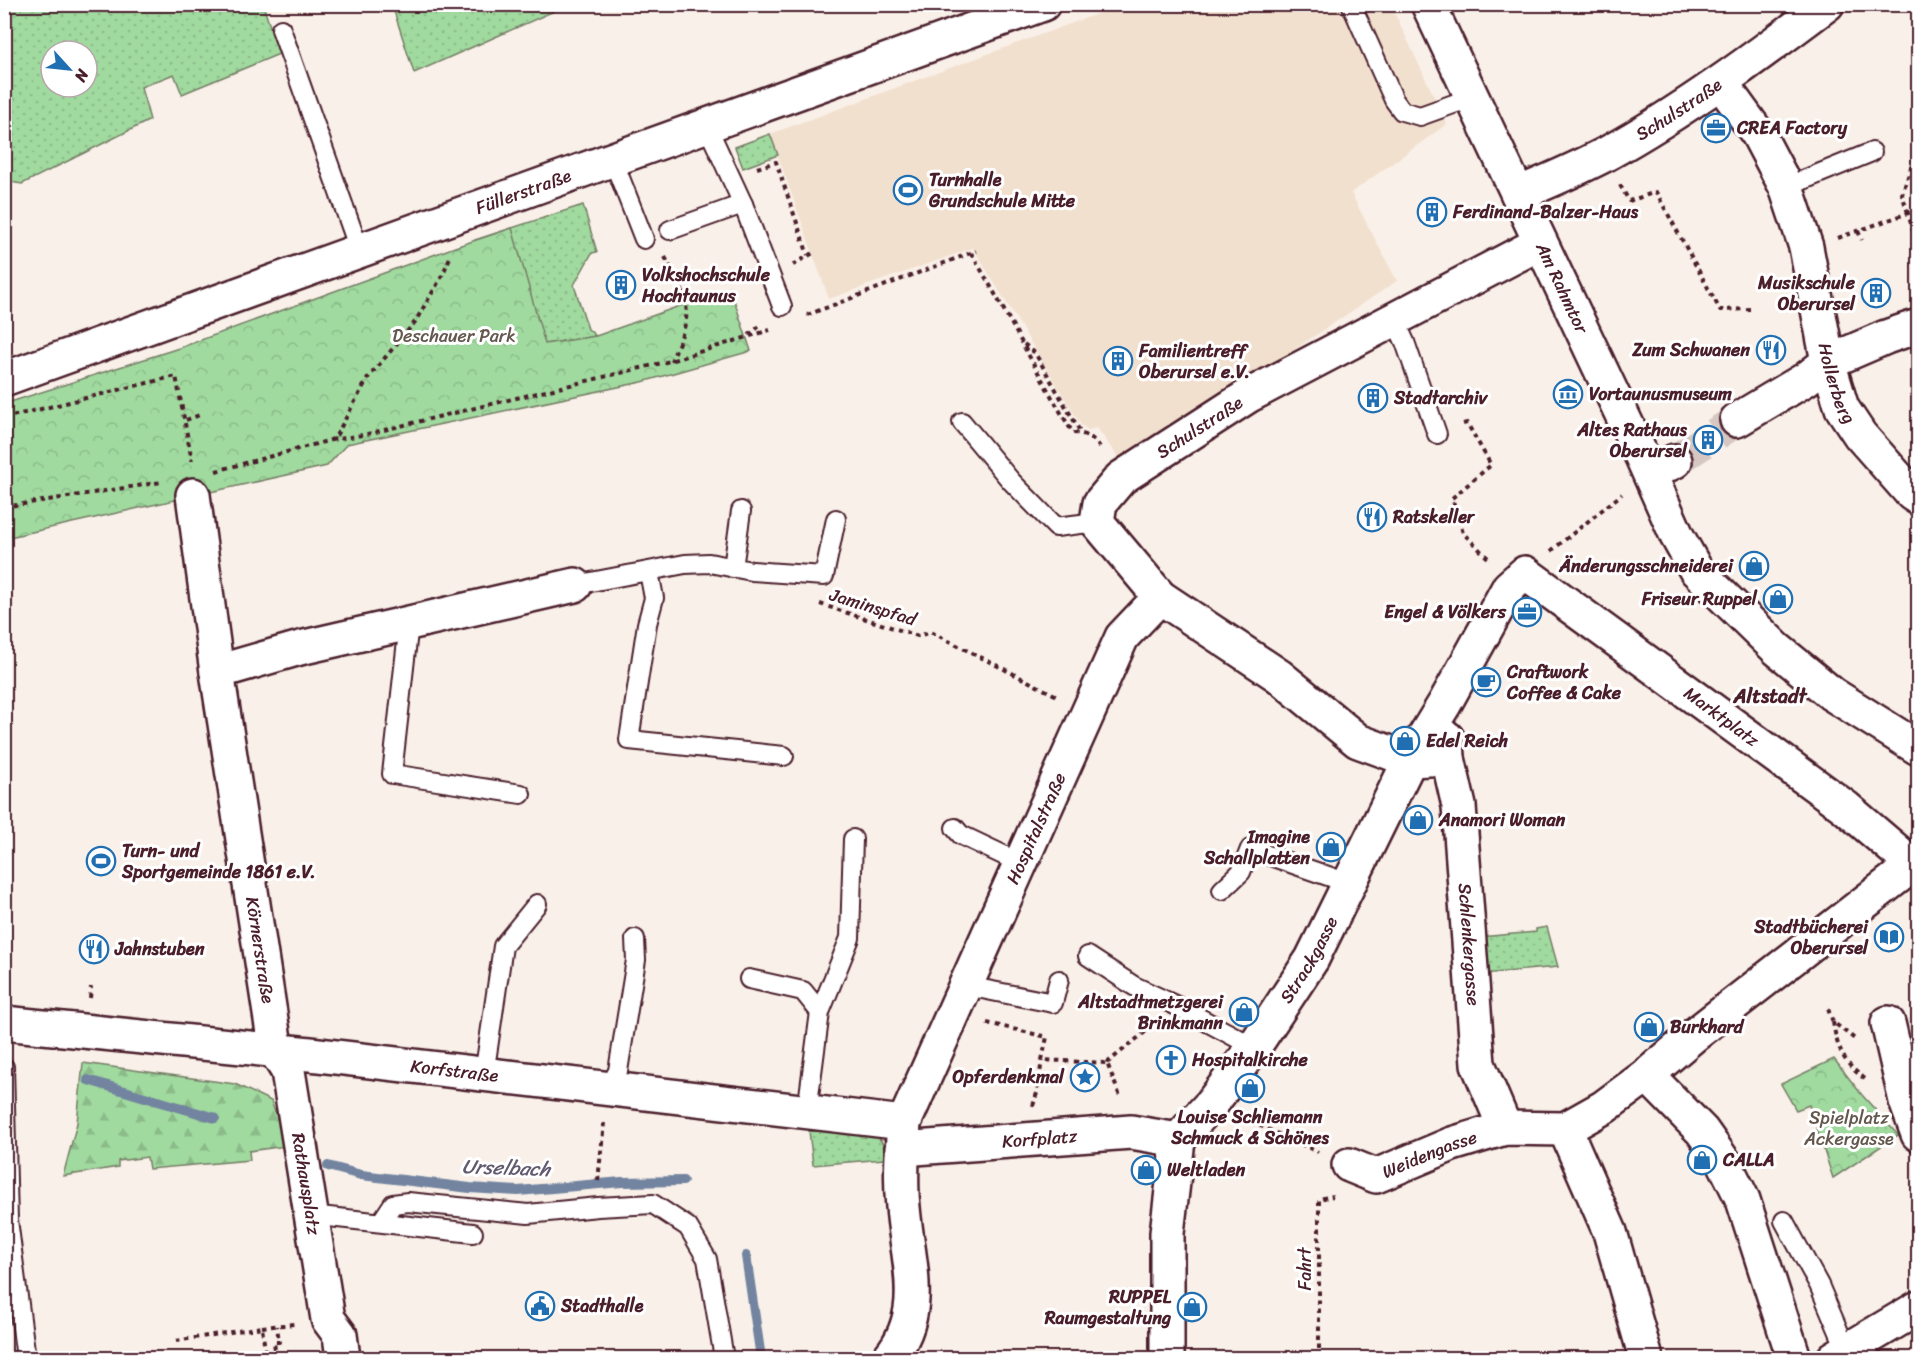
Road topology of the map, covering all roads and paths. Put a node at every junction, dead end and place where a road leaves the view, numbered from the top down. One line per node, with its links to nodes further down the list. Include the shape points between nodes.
1 (1043, 4): 8 (street, Füllerstraße)
2 (1351, 4): 7 (lane, via 1402,111 1420,116)
3 (1428, 4): 7 (street, Am Rahmtor)
4 (1827, 4): 6 (street, Schulstraße)
5 (281, 29): 25 (lane)
6 (1721, 83): 13 (street, Hollerberg, via 1758,134); 14 (street, Schulstraße, via 1604,154)
7 (1473, 97): 14 (street, Am Rahmtor)
8 (707, 126): 11 (street, Füllerstraße); 12 (lane)
9 (1918, 147): 17 (path, via 1902,194)
10 (1872, 152): 13 (lane)
11 (613, 160): 21 (lane); 25 (street, Füllerstraße)
12 (730, 178): 16 (lane); 27 (path, via 776,162)
13 (1786, 187): 38 (street, Hollerberg, via 1806,247)
14 (1518, 194): 23 (street, Am Rahmtor)
15 (1629, 201): 31 (path, via 1656,192 1720,310)
16 (743, 204): 18 (lane); 30 (lane)
17 (1908, 213): 19 (path); 24 (path)
18 (670, 231)
19 (1858, 231): 20 (path); 22 (path)
20 (1844, 236)
21 (644, 240): 37 (path, via 663,255 683,290 688,312 685,329)
22 (1862, 240)
23 (1540, 243): 33 (street, Schulstraße); 69 (street, Am Rahmtor, via 1662,467 1677,536 1696,570 1777,649 1832,694)
24 (1918, 249)
25 (360, 252): 39 (street, Füllerstraße)
26 (813, 253): 27 (path)
27 (808, 255): 28 (path)
28 (797, 263)
29 (442, 276): 50 (path, via 415,321 368,378)
30 (782, 306)
31 (1750, 309)
32 (806, 315): 36 (path, via 973,252)
33 (1394, 318): 49 (lane); 51 (street, Schulstraße, via 1248,396)
34 (1918, 326): 38 (street)
35 (776, 328): 37 (path)
36 (1021, 341): 40 (path, via 1035,353); 41 (path)
37 (670, 361): 50 (path)
38 (1828, 362): 45 (street); 54 (street, Hollerberg, via 1842,408 1860,435)
39 (4, 379)
40 (1052, 383): 41 (path); 48 (path)
41 (1045, 387): 48 (path, via 1073,433)
42 (202, 414): 44 (path)
43 (4, 418): 44 (path, via 176,376)
44 (186, 420): 52 (path)
45 (1737, 420)
46 (962, 422): 58 (lane, via 1056,527)
47 (1467, 423): 61 (path, via 1491,465 1452,498 1463,533 1504,573)
48 (1080, 433): 51 (path, via 1095,439)
49 (1437, 434)
50 (331, 440): 52 (path)
51 (1121, 478): 58 (street, Schulstraße, via 1100,503)
52 (194, 486): 55 (path); 66 (street, Körnerstraße)
53 (1623, 493): 61 (path)
54 (1918, 498)
55 (4, 507)
56 (741, 510): 59 (lane)
57 (836, 519): 59 (lane, via 824,576)
58 (1097, 522): 63 (street)
59 (733, 568): 60 (lane, via 685,564)
60 (649, 572): 62 (lane); 70 (lane, via 654,597 629,741)
61 (1525, 573): 67 (street, Strackgasse, via 1509,587); 77 (street, Marktplatz)
62 (575, 585): 65 (street)
63 (1160, 597): 68 (street, Hospitalstraße, via 1122,637); 72 (street, via 1279,676 1358,741)
64 (809, 601): 68 (path, Jaminspfad, via 918,636 931,632)
65 (409, 623): 66 (street); 73 (lane, via 392,774)
66 (217, 672): 92 (street, Körnerstraße)
67 (1445, 704): 71 (street, Schlenkergasse); 72 (street, Strackgasse)
68 (1088, 711): 76 (street, Hospitalstraße)
69 (1918, 748)
70 (784, 756)
71 (1448, 758): 72 (street); 101 (street, Schlenkergasse, via 1459,806 1478,1064)
72 (1410, 760): 78 (street, Strackgasse)
73 (521, 794)
74 (955, 828): 76 (lane, via 961,835)
75 (853, 839): 87 (lane, via 849,938)
76 (1020, 863): 85 (street, Hospitalstraße)
77 (1916, 863): 97 (street)
78 (1351, 884): 79 (lane, via 1250,849 1241,872); 91 (street, Strackgasse, via 1312,959)
79 (1222, 890)
80 (537, 904): 96 (lane, via 503,946)
81 (635, 939): 98 (lane, via 636,960 618,1071)
82 (1088, 956): 86 (lane, via 1134,986)
83 (750, 979): 87 (lane, via 803,991)
84 (1059, 980): 85 (lane, via 1053,1004)
85 (966, 983): 88 (street, Hospitalstraße)
86 (1177, 1006): 91 (lane); 94 (path)
87 (820, 1012): 100 (lane)
88 (952, 1013): 93 (path, via 1047,1037); 105 (street, Hospitalstraße)
89 (4, 1023): 92 (street, Korfstraße)
90 (1888, 1023): 104 (street)
91 (1254, 1047): 99 (street, Strackgasse)
92 (276, 1052): 96 (street, Korfstraße); 111 (street, Rathausplatz, via 288,1071)
93 (1042, 1060): 94 (path); 106 (path)
94 (1107, 1063): 103 (path)
95 (4, 1067): 112 (lane)
96 (483, 1075): 98 (street, Korfstraße)
97 (1647, 1075): 102 (street, via 1604,1107); 129 (street, via 1702,1131 1724,1162 1743,1200)
98 (609, 1089): 100 (street, Korfstraße); 109 (path)
99 (1212, 1103): 107 (street, Strackgasse); 108 (path)
100 (807, 1111): 105 (street, Korfstraße)
101 (1505, 1128): 102 (street, Weidengasse); 108 (street, Weidengasse, via 1452,1144 1376,1176)
102 (1565, 1129): 128 (street, via 1610,1232)
103 (1131, 1132): 106 (street, Korfplatz); 107 (street, Korfplatz)
104 (1918, 1134)
105 (903, 1136): 106 (street, Korfplatz); 125 (street, Hospitalstraße, via 902,1205 914,1294 911,1313)
106 (1028, 1138)
107 (1178, 1140): 126 (street, via 1167,1233)
108 (1349, 1166)
109 (597, 1173)
110 (1338, 1196): 127 (path, Fahrt, via 1319,1199)
111 (311, 1215): 114 (lane); 123 (street, Rathausplatz, via 342,1318)
112 (6, 1220): 120 (lane)
113 (1784, 1221): 119 (lane, via 1819,1286)
114 (381, 1222): 115 (lane); 124 (lane, via 393,1204 408,1202 528,1214 653,1204 688,1227 707,1259)
115 (473, 1233)
116 (1918, 1308): 119 (street)
117 (262, 1327): 118 (path); 121 (path); 122 (path, via 275,1326 279,1342 274,1342)
118 (176, 1341)
119 (1841, 1355)
120 (26, 1359)
121 (266, 1359)
122 (276, 1359)
123 (343, 1359)
124 (724, 1359)
125 (889, 1359)
126 (1167, 1359)
127 (1319, 1359)
128 (1646, 1359)
129 (1794, 1359)

